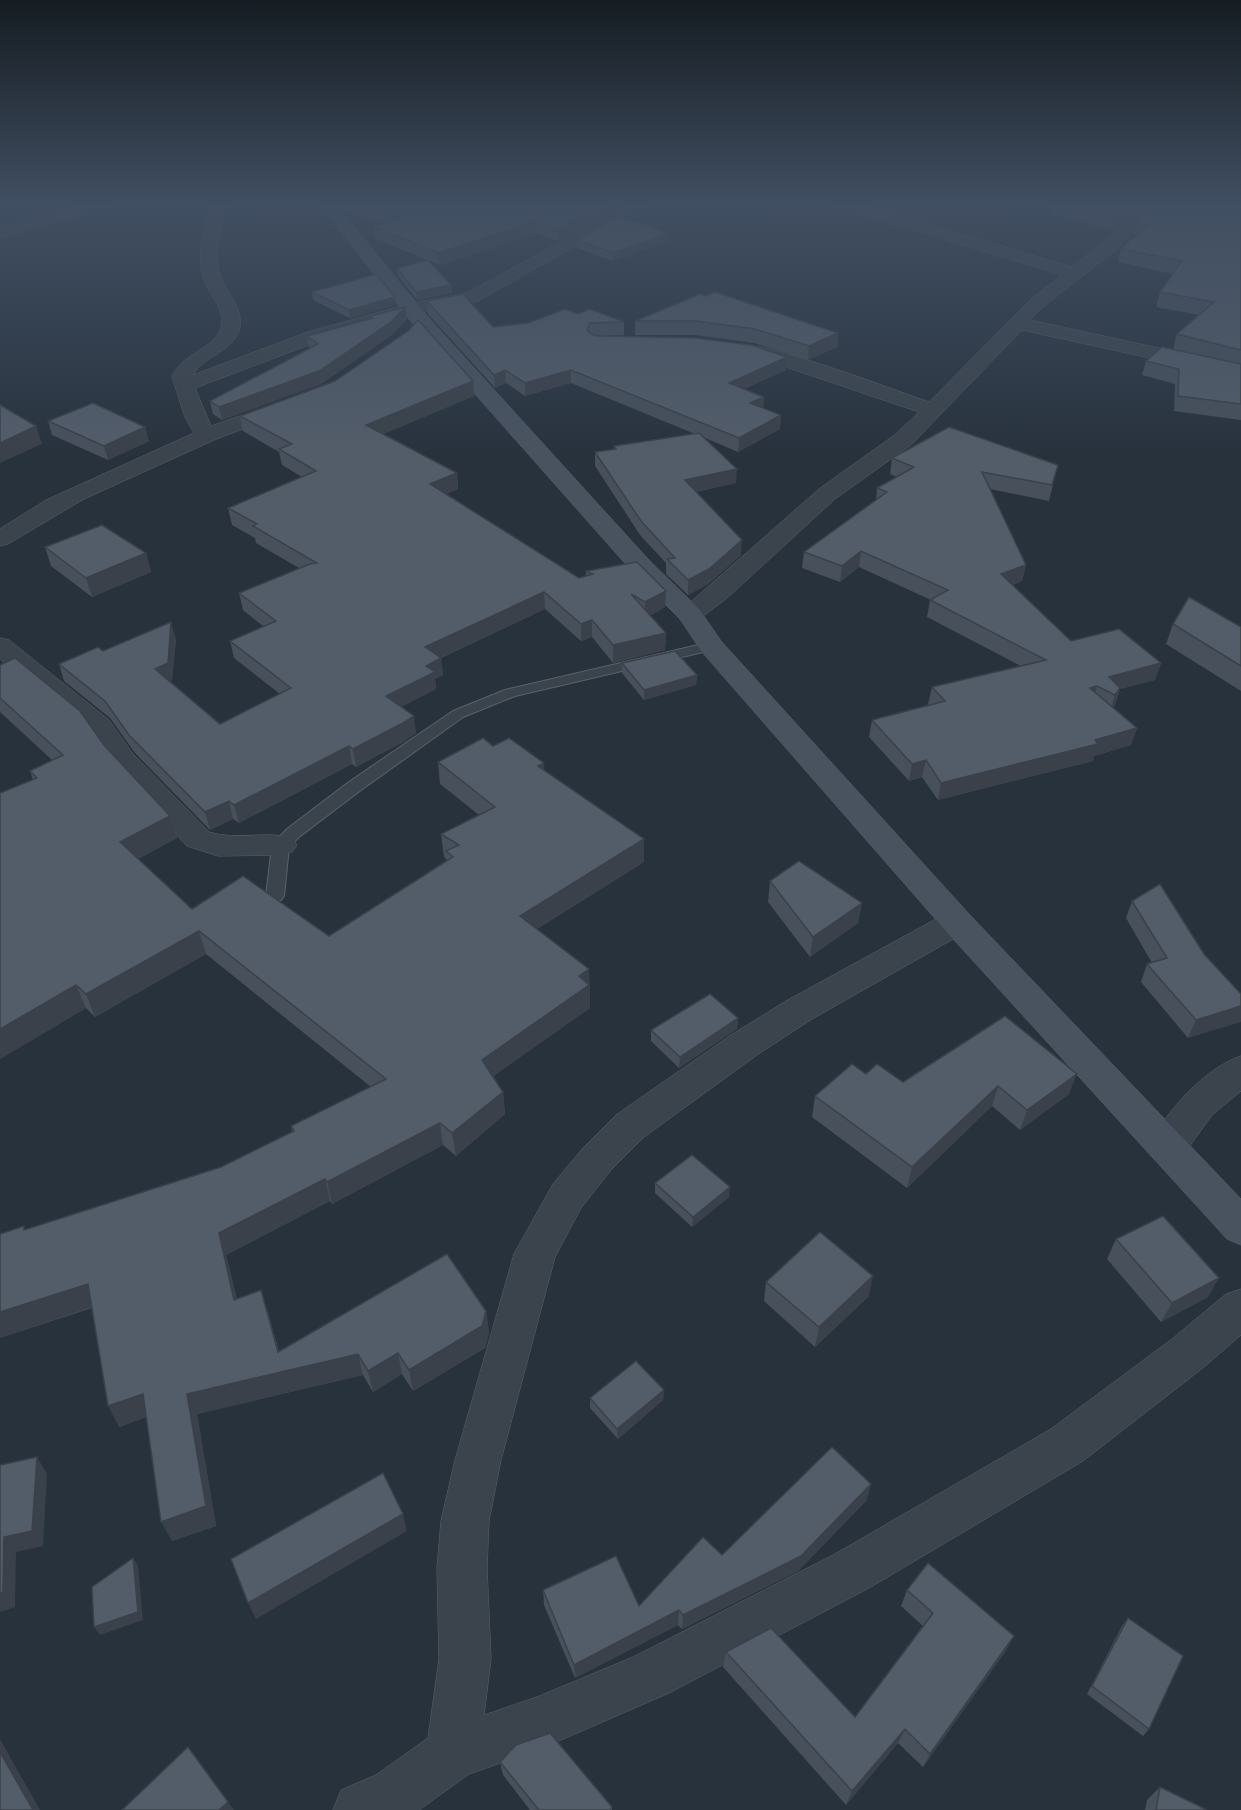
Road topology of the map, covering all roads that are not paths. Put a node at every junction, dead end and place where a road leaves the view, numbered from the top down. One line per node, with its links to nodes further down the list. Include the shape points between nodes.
1 (217, 287): 9 (street, via 230,312 230,331 218,346 184,371)
2 (389, 287): 5 (street)
3 (491, 287): 5 (street)
4 (1057, 287): 6 (street)
5 (414, 321): 9 (street, via 315,336); 14 (street)
6 (1017, 323): 8 (street); 11 (street)
7 (726, 346): 11 (street, via 772,356)
8 (1241, 372)
9 (184, 385): 12 (street, via 197,423)
10 (298, 402): 12 (street)
11 (930, 410): 14 (street, via 904,439 827,494)
12 (206, 435): 13 (street, via 54,505)
13 (0, 539)
14 (690, 614): 16 (street)
15 (0, 646): 17 (street, via 99,726 123,760 198,839 218,846)
16 (711, 646): 17 (lane, via 510,693 458,714 355,786); 19 (street)
17 (281, 845): 18 (lane)
18 (276, 896)
19 (957, 922): 21 (street); 24 (street, via 798,1010 744,1045 630,1126 567,1196 535,1254 465,1521 465,1659)
20 (1241, 1071): 21 (street, via 1199,1104)
21 (1167, 1147): 22 (street)
22 (1241, 1227)
23 (1241, 1308): 24 (street, via 1067,1445 852,1571 651,1675 538,1723)
24 (453, 1753): 25 (street, via 395,1794)
25 (361, 1810)

